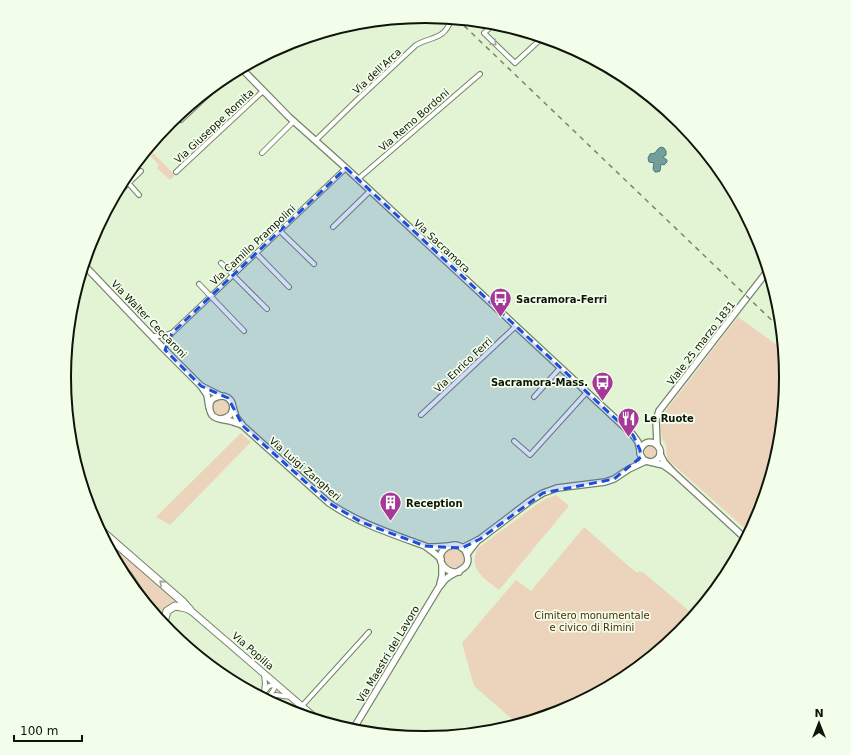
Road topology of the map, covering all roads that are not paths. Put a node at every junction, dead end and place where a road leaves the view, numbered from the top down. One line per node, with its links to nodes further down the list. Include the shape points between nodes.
1 (449, 24): 8 (street, Via dell'Arca, via 442,34 416,46)
2 (489, 29): 3 (street, one-way to 3, via 484,33 515,63)
3 (538, 42)
4 (245, 72): 6 (street, Via Sacramora)
5 (480, 74): 14 (street, Via Remo Bordoni)
6 (263, 91): 7 (street, Via Sacramora); 12 (street, Via Giuseppe Romita)
7 (294, 121): 8 (street, Via Sacramora); 9 (street)
8 (316, 140): 10 (street, Via Sacramora)
9 (262, 153)
10 (346, 168): 14 (street, Via Sacramora); 19 (street, Via Camillo Prampolini)
11 (141, 171): 13 (street)
12 (176, 172)
13 (132, 179)
14 (358, 179): 16 (street, Via Sacramora)
15 (129, 184): 17 (street)
16 (370, 191): 18 (street); 30 (street, Via Sacramora)
17 (139, 195)
18 (333, 227)
19 (280, 231): 20 (street, Via Camillo Prampolini); 22 (street)
20 (256, 253): 24 (street, Via Camillo Prampolini); 27 (street)
21 (221, 263): 24 (street)
22 (314, 264)
23 (88, 269): 33 (street, Via Walter Ceccaroni)
24 (233, 275): 28 (street, Via Camillo Prampolini); 29 (street)
25 (764, 275): 45 (street, Viale 25 marzo 1831, via 659,411)
26 (199, 284): 28 (street)
27 (289, 287)
28 (211, 296): 31 (street); 32 (street, Via Camillo Prampolini)
29 (267, 309)
30 (516, 326): 35 (street, Via Sacramora); 42 (street, Via Enrico Ferri)
31 (244, 331)
32 (172, 333): 33 (street); 34 (street, Via Camillo Prampolini)
33 (152, 336): 34 (street, Via Walter Ceccaroni)
34 (165, 350): 36 (street, Via Walter Ceccaroni)
35 (560, 368): 37 (street, Via Sacramora); 39 (street)
36 (201, 386): 38 (street, Via Walter Ceccaroni); 40 (street, Via Walter Ceccaroni, via 207,395)
37 (587, 392): 46 (street, Via Sacramora); 47 (street, via 530,455)
38 (221, 396): 40 (street, via 214,398); 41 (street, Via Walter Ceccaroni, via 231,401)
39 (534, 396)
40 (209, 408): 43 (street, via 212,414)
41 (233, 408): 43 (street, via 231,414); 44 (street, Via Luigi Zangheri)
42 (421, 415)
43 (221, 419): 44 (street, Via Luigi Zangheri)
44 (243, 426): 59 (street, Via Luigi Zangheri, via 342,512 361,522)
45 (656, 430): 48 (street, Viale 25 marzo 1831); 49 (street, Viale 25 marzo 1831)
46 (633, 435): 48 (street, Via Sacramora); 50 (street, Via Sacramora)
47 (514, 441)
48 (648, 442): 49 (street); 50 (street)
49 (657, 444): 51 (street)
50 (640, 450): 52 (street)
51 (660, 454): 53 (street, via 658,459); 55 (street)
52 (641, 457): 53 (street); 54 (street)
53 (649, 462): 54 (street); 55 (street, via 663,465)
54 (629, 470): 58 (street, via 605,482 558,488 543,493)
55 (673, 472): 56 (street)
56 (742, 536)
57 (110, 538): 66 (main road, one-way to 57)
58 (480, 539): 61 (street); 62 (street)
59 (425, 546): 60 (street, Via Luigi Zangheri); 63 (street, Via Luigi Zangheri)
60 (450, 546): 61 (street); 63 (street, via 443,550)
61 (462, 548): 62 (street)
62 (467, 554): 64 (street, via 467,563)
63 (441, 561): 64 (street, via 447,570); 65 (street, Via Maestri del Lavoro)
64 (459, 572): 65 (street, Via Maestri del Lavoro, via 447,578)
65 (440, 587): 77 (street, Via Maestri del Lavoro)
66 (190, 610): 67 (main road, via 175,606 167,612); 69 (main road, Via Popilia)
67 (165, 618)
68 (369, 632): 75 (street)
69 (264, 673): 70 (main road, Via Popilia); 71 (street)
70 (276, 684): 71 (street, via 269,686); 72 (street); 74 (main road, Via Popilia)
71 (264, 692)
72 (270, 695)
73 (272, 696): 74 (street)
74 (291, 697): 75 (main road, Via Popilia)
75 (302, 706): 76 (main road, Via Popilia)
76 (309, 712)
77 (356, 725)

